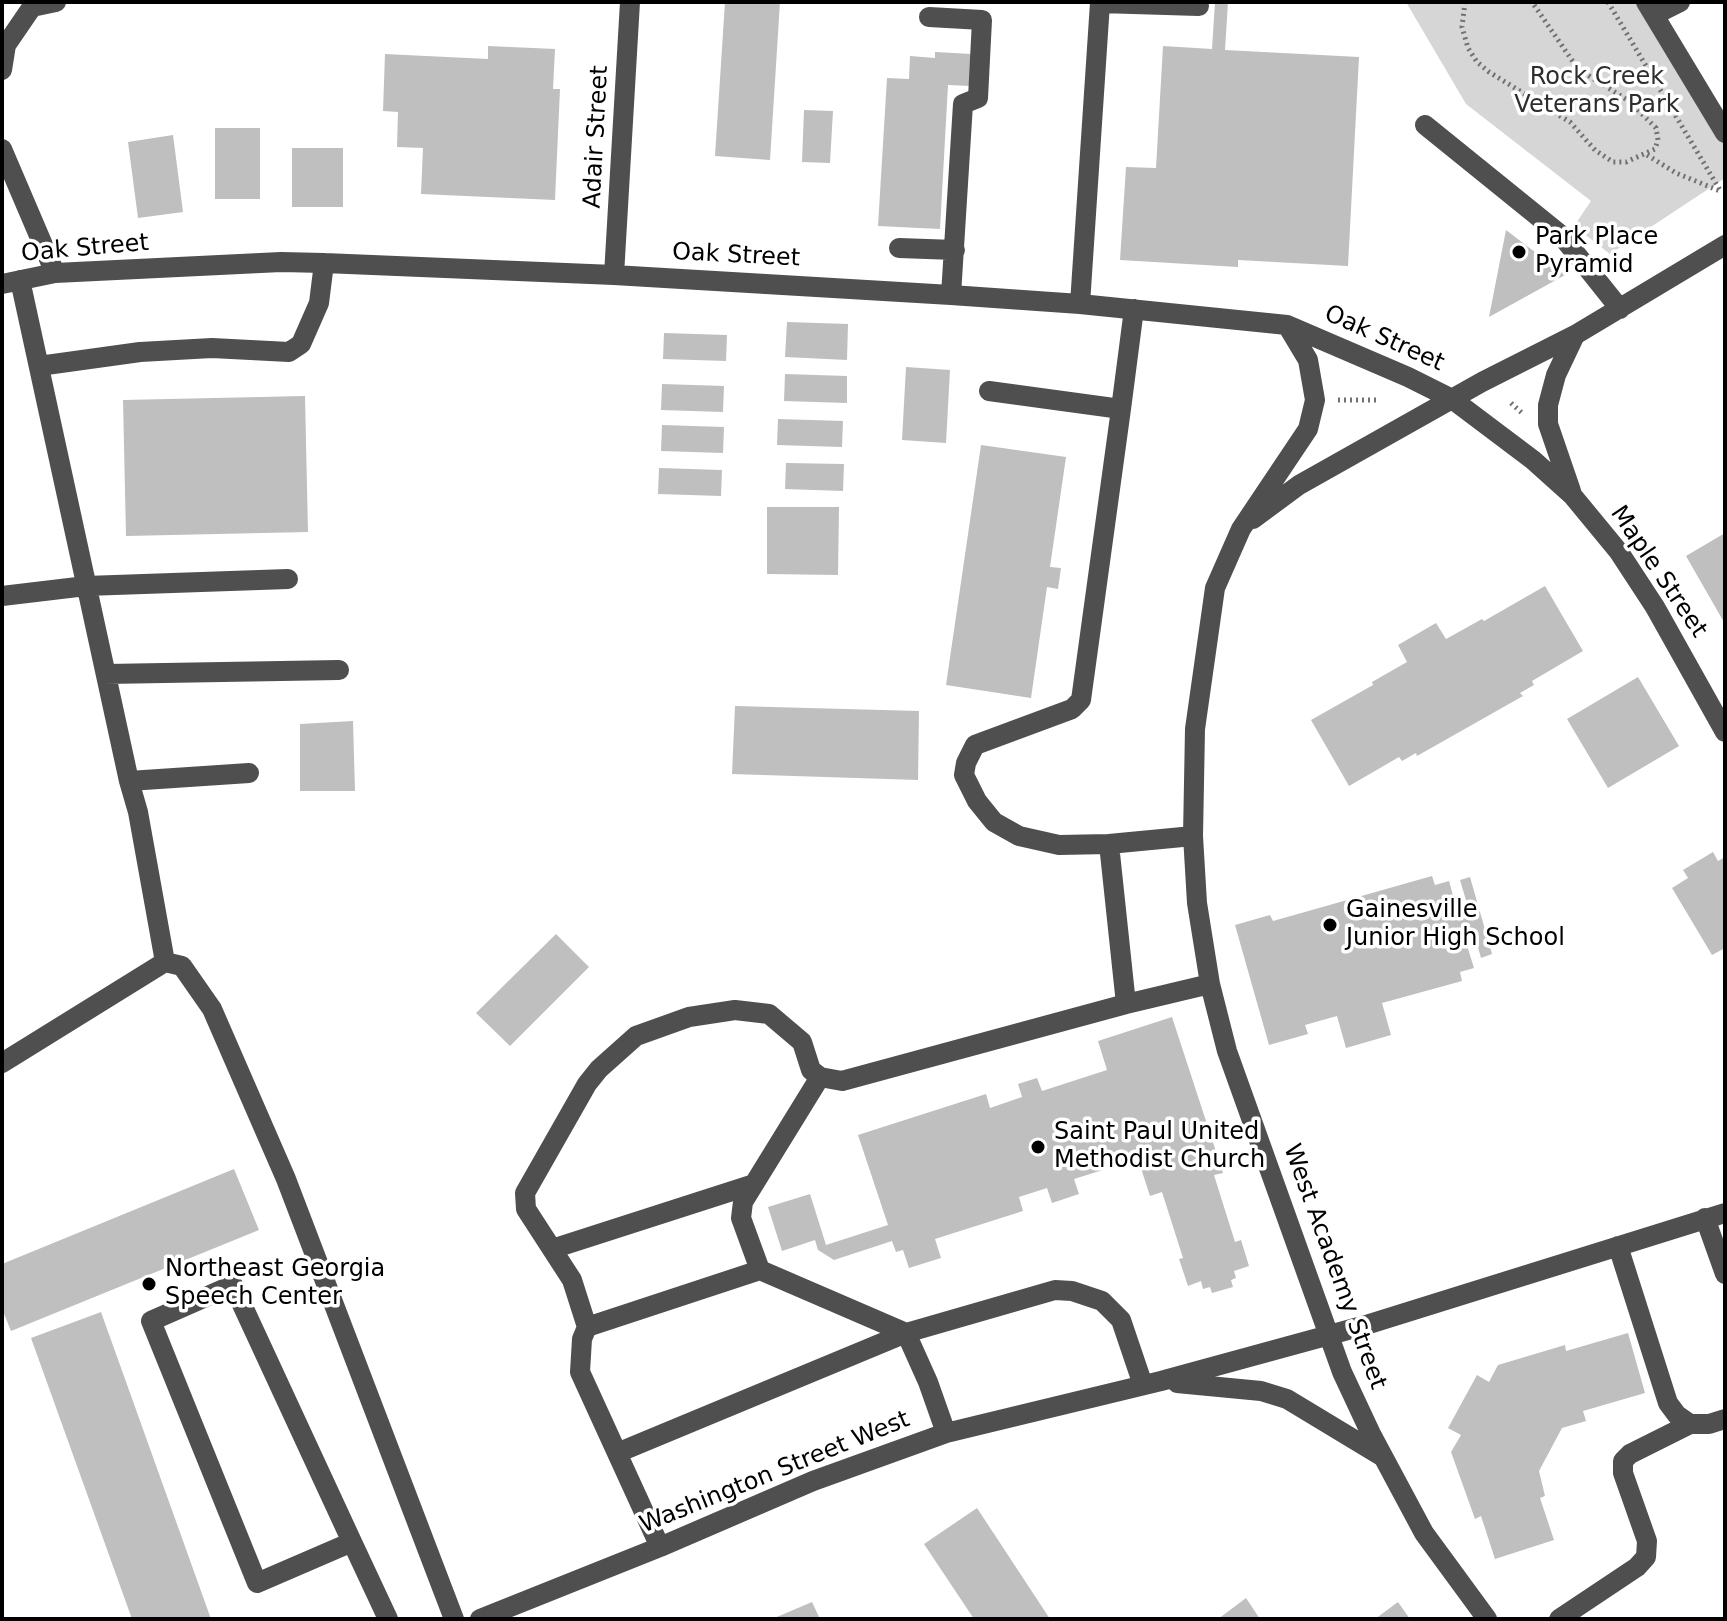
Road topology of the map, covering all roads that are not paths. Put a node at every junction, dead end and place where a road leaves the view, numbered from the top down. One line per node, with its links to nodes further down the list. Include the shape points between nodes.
1 (56, 2): 7 (street, via 32,7 6,45)
2 (630, 2): 16 (street, Adair Street)
3 (1680, 2): 5 (street)
4 (1199, 6): 19 (street, via 1100,3)
5 (1650, 8): 9 (street)
6 (929, 17): 13 (street, via 982,20 978,98 963,104)
7 (2, 70)
8 (1425, 125): 21 (street, via 1561,235)
9 (1725, 133)
10 (2, 149): 15 (street)
11 (1725, 245): 21 (street)
12 (899, 248): 13 (street)
13 (955, 250): 18 (street)
14 (324, 263): 15 (street, Oak Street); 16 (street, Oak Street); 24 (street, via 319,303 301,344 289,352 140,352)
15 (55, 273): 17 (street, Oak Street)
16 (614, 275): 18 (street, Oak Street)
17 (11, 282): 24 (street)
18 (951, 295): 19 (street, Oak Street)
19 (1080, 304): 20 (street, Oak Street)
20 (1134, 309): 22 (street, Oak Street); 27 (street)
21 (1620, 309): 23 (street)
22 (1287, 325): 26 (street, Oak Street); 29 (street, West Academy Street, via 1308,360 1315,400 1308,429)
23 (1575, 335): 26 (street); 28 (street, via 1548,405 1548,424)
24 (39, 366): 31 (street)
25 (989, 391): 27 (street)
26 (1452, 399): 28 (street, Maple Street); 29 (street, via 1299,485)
27 (1121, 409): 39 (street, via 1081,700 1072,709 975,745 964,775 994,822 1019,836 1059,845)
28 (1572, 495): 35 (street, Maple Street, via 1641,585)
29 (1241, 529): 38 (street, West Academy Street, via 1215,588 1195,729)
30 (288, 579): 31 (street)
31 (86, 586): 32 (street); 34 (street)
32 (2, 596)
33 (339, 670): 34 (street)
34 (106, 674): 37 (street)
35 (1725, 732)
36 (249, 773): 37 (street)
37 (129, 781): 40 (street)
38 (1193, 836): 39 (street); 41 (street, West Academy Street)
39 (1109, 844): 42 (street)
40 (165, 962): 43 (street); 63 (street, via 182,966 212,1009 286,1179)
41 (1210, 984): 42 (street); 53 (street, West Academy Street, via 1227,1051)
42 (1126, 1004): 44 (street, via 842,1081)
43 (2, 1063)
44 (820, 1077): 45 (street); 48 (street, via 811,1070 802,1042 769,1014 735,1010 689,1017 636,1036 587,1084 525,1193 526,1209)
45 (754, 1184): 48 (street); 49 (street, via 741,1218)
46 (1715, 1216): 47 (street, Washington Street West); 50 (street)
47 (1618, 1246): 53 (street, Washington Street West); 56 (street, via 1668,1403)
48 (552, 1249): 51 (street, via 572,1280)
49 (760, 1270): 51 (street); 52 (street)
50 (1725, 1274)
51 (587, 1327): 58 (street, via 580,1372)
52 (906, 1333): 54 (street, via 1055,1290 1072,1291 1102,1301 1121,1320); 57 (street); 58 (street)
53 (1329, 1334): 54 (street, Washington Street West); 59 (street, West Academy Street)
54 (1152, 1383): 57 (street, Washington Street West); 59 (street, via 1261,1391 1287,1399)
55 (1725, 1419): 56 (street)
56 (1690, 1424): 66 (street, via 1623,1461 1647,1541 1646,1557)
57 (946, 1433): 61 (street, Washington Street West, via 813,1481)
58 (617, 1453): 61 (street)
59 (1383, 1457): 65 (street, West Academy Street, via 1424,1533)
60 (352, 1542): 60 (street, via 233,1285 151,1321 257,1583); 62 (street)
61 (660, 1547): 64 (street, Washington Street West)
62 (388, 1619)
63 (454, 1619)
64 (480, 1619)
65 (1487, 1619)
66 (1559, 1619)

